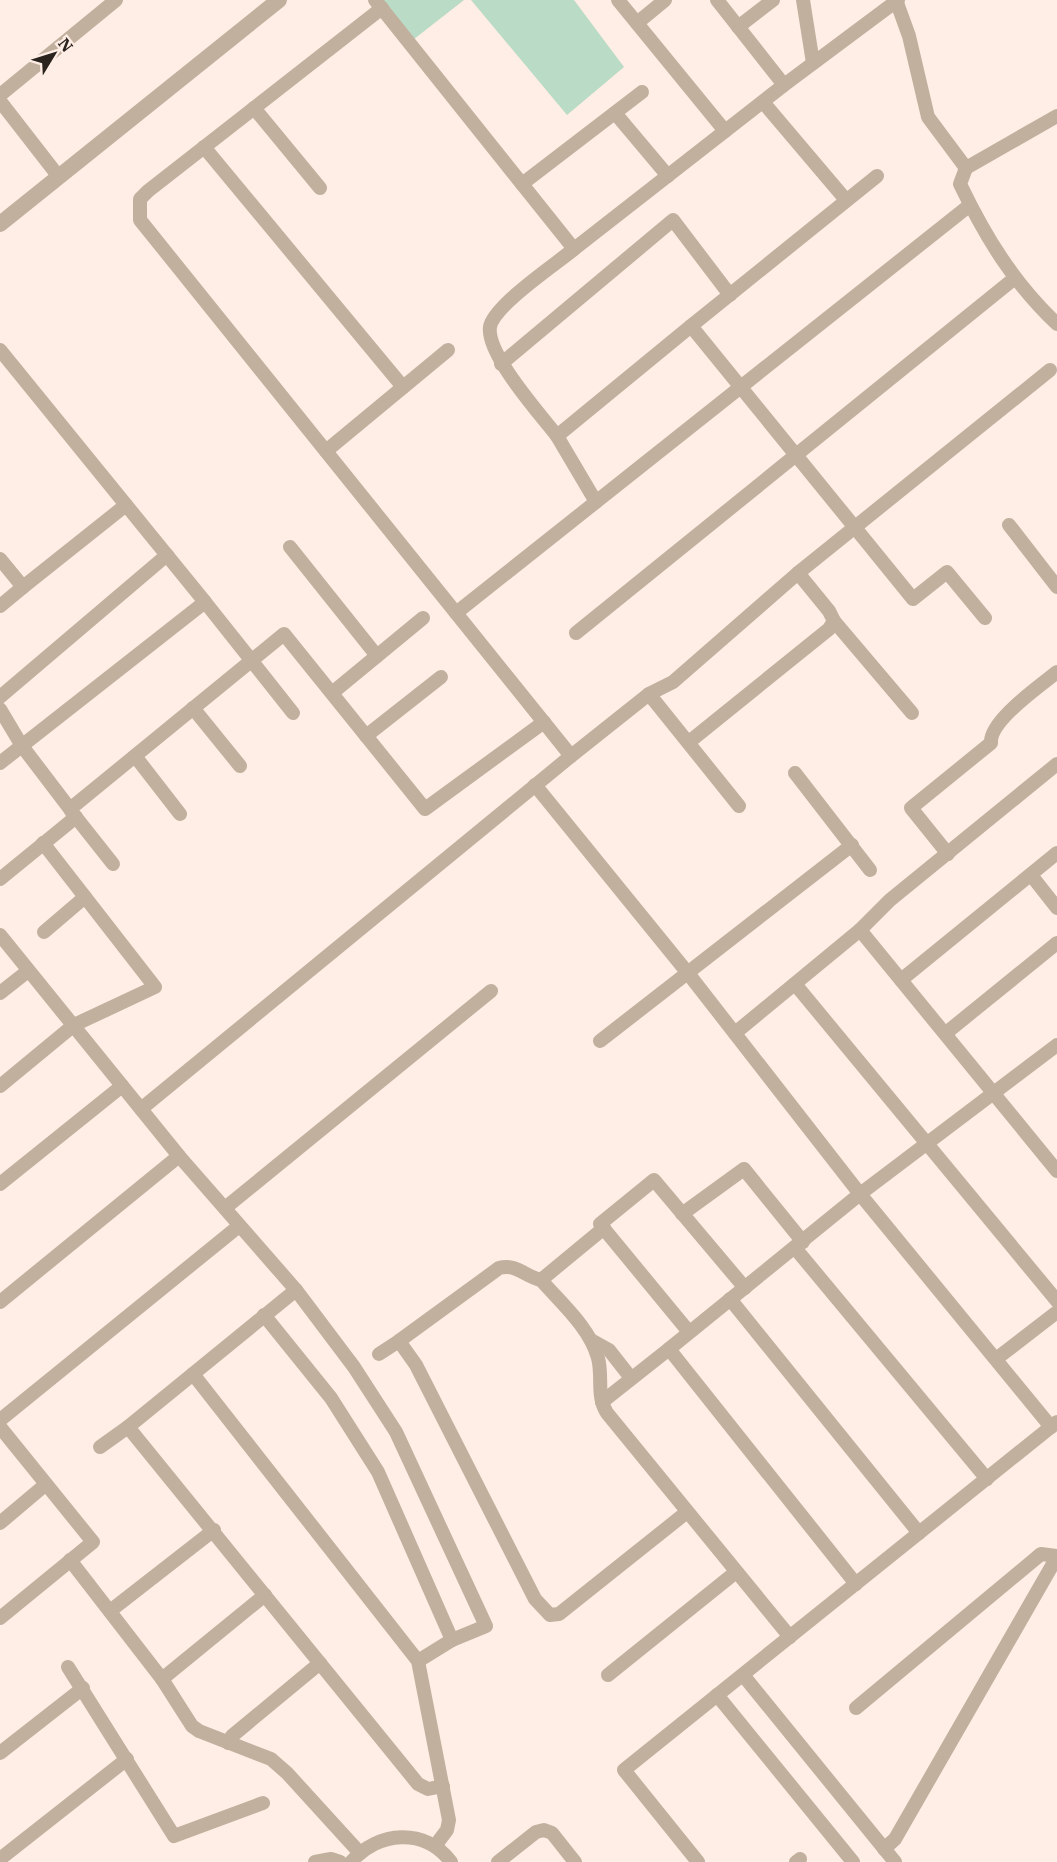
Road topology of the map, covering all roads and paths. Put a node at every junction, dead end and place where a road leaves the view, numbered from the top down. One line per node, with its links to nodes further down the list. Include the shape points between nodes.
1 (116, 0): 15 (street)
2 (279, 0): 26 (street)
3 (618, 0): 10 (street)
4 (665, 0): 10 (street)
5 (717, 0): 11 (street)
6 (773, 0): 11 (street)
7 (803, 0): 12 (street)
8 (897, 0): 12 (street); 23 (street, via 928,117)
9 (378, 4): 18 (street); 27 (street)
10 (637, 23): 21 (street)
11 (738, 27): 13 (street)
12 (813, 63): 13 (street)
13 (784, 85): 17 (street)
14 (642, 92): 19 (street)
15 (0, 95)
16 (0, 101): 26 (street)
17 (763, 102): 21 (street); 29 (street)
18 (254, 108): 22 (street); 28 (street)
19 (615, 113): 24 (street); 27 (street)
20 (1057, 116): 23 (street)
21 (725, 131): 24 (street)
22 (204, 147): 42 (street); 44 (street, via 140,199 140,220)
23 (966, 168): 30 (street, via 960,184)
24 (668, 176): 32 (street)
25 (877, 176): 29 (street)
26 (59, 177): 31 (street)
27 (522, 184): 32 (street)
28 (320, 188)
29 (846, 200): 34 (street)
30 (970, 205): 33 (street, via 985,236); 41 (street)
31 (0, 224)
32 (574, 249): 39 (street, via 500,310 490,326)
33 (1015, 278): 35 (street, via 1028,297); 45 (street)
34 (730, 295): 36 (street); 39 (street, via 673,220)
35 (1057, 324)
36 (691, 326): 41 (street); 43 (street)
37 (0, 350): 47 (street)
38 (448, 350): 42 (street)
39 (501, 364): 43 (street)
40 (1055, 371): 49 (street)
41 (740, 386): 45 (street); 46 (street)
42 (403, 387): 44 (street)
43 (557, 436): 46 (street)
44 (326, 451): 58 (street)
45 (796, 455): 49 (street); 62 (street)
46 (596, 502): 58 (street)
47 (126, 505): 51 (street); 54 (street)
48 (1009, 525): 55 (street)
49 (854, 527): 53 (street); 60 (street, via 913,599 947,572)
50 (290, 547): 63 (street)
51 (167, 555): 56 (street); 69 (street)
52 (0, 559): 54 (street)
53 (798, 573): 61 (street); 68 (street, via 672,682)
54 (23, 587): 57 (street)
55 (1057, 587)
56 (205, 602): 64 (street); 77 (street)
57 (0, 606)
58 (456, 613): 74 (street)
59 (423, 618): 63 (street)
60 (985, 618)
61 (834, 621): 73 (street); 76 (street)
62 (576, 633)
63 (377, 656): 67 (street)
64 (252, 660): 67 (street, via 284,634); 70 (street); 72 (street)
65 (1057, 672): 91 (street, via 1002,719 990,736 991,742 911,808)
66 (441, 677): 75 (street)
67 (332, 693): 75 (street)
68 (649, 694): 76 (street); 79 (street)
69 (0, 697)
70 (193, 708): 78 (street); 82 (street)
71 (0, 709): 77 (street)
72 (293, 713)
73 (912, 713)
74 (544, 722): 75 (street, via 425,809); 79 (street)
75 (366, 736)
76 (689, 742): 85 (street)
77 (22, 746): 80 (street); 86 (street)
78 (135, 756): 86 (street); 87 (street)
79 (571, 756): 84 (street)
80 (0, 763)
81 (1057, 764): 91 (street)
82 (240, 766)
83 (795, 773): 89 (street)
84 (535, 785): 103 (street); 116 (street)
85 (739, 806)
86 (73, 813): 88 (street); 92 (street)
87 (180, 814)
88 (43, 843): 95 (street); 96 (street)
89 (852, 845): 93 (street); 103 (street)
90 (1057, 853): 94 (street)
91 (948, 854): 98 (street, via 890,900)
92 (113, 864)
93 (870, 870)
94 (1031, 875): 97 (street); 104 (street)
95 (0, 879)
96 (85, 897): 99 (street); 108 (street, via 154,987)
97 (1057, 908)
98 (860, 930): 104 (street); 105 (street)
99 (44, 932)
100 (0, 935): 102 (street)
101 (1057, 943): 110 (street)
102 (28, 971): 107 (street); 108 (street)
103 (687, 972): 109 (street); 111 (street)
104 (901, 980): 110 (street)
105 (795, 984): 109 (street); 117 (street)
106 (491, 991): 122 (street)
107 (0, 993)
108 (74, 1025): 113 (street); 114 (street)
109 (735, 1033): 121 (street)
110 (946, 1033): 115 (street)
111 (600, 1041)
112 (1057, 1045): 115 (street)
113 (0, 1086)
114 (122, 1086): 116 (street); 120 (street)
115 (994, 1094): 117 (street); 119 (street)
116 (141, 1109): 118 (street)
117 (927, 1144): 121 (street); 131 (street)
118 (179, 1156): 122 (street); 132 (street)
119 (1057, 1171)
120 (0, 1184)
121 (860, 1194): 126 (street); 140 (street)
122 (225, 1208): 124 (street)
123 (682, 1214): 125 (street, via 654,1180 600,1224); 126 (street, via 744,1169); 128 (street)
124 (239, 1226): 129 (street); 144 (street)
125 (604, 1228): 127 (street); 135 (street)
126 (799, 1245): 128 (street); 149 (street)
127 (541, 1280): 136 (street); 137 (street, via 515,1267 499,1268)
128 (745, 1288): 130 (street)
129 (296, 1290): 134 (street); 163 (street, via 354,1366 396,1432 486,1626)
130 (730, 1299): 135 (street); 154 (street)
131 (1057, 1301)
132 (0, 1302)
133 (1057, 1312): 140 (street)
134 (264, 1315): 141 (street); 163 (street, via 331,1398 378,1472)
135 (689, 1332): 138 (street)
136 (591, 1340): 142 (street, via 609,1350); 143 (street, via 600,1365)
137 (399, 1341): 139 (street); 151 (street, via 438,1406 535,1599 550,1615 559,1614)
138 (669, 1349): 142 (street); 158 (street)
139 (379, 1354)
140 (996, 1359): 145 (street)
141 (193, 1374): 147 (street); 164 (street)
142 (631, 1378): 143 (street)
143 (602, 1402): 151 (street)
144 (0, 1420)
145 (1054, 1425): 149 (street)
146 (0, 1427): 150 (street)
147 (128, 1427): 148 (street); 153 (street)
148 (100, 1447)
149 (987, 1479): 154 (street)
150 (45, 1485): 152 (street); 156 (street, via 93,1542)
151 (687, 1512): 157 (street)
152 (0, 1523)
153 (214, 1530): 159 (street); 160 (street)
154 (919, 1533): 158 (street)
155 (1057, 1557): 172 (street, via 1041,1554); 179 (street, via 895,1839)
156 (70, 1560): 160 (street); 161 (street)
157 (736, 1572): 162 (street); 167 (street)
158 (856, 1584): 162 (street)
159 (265, 1595): 165 (street); 169 (street)
160 (110, 1611): 169 (street)
161 (0, 1618)
162 (790, 1637): 168 (street)
163 (452, 1640): 164 (street)
164 (418, 1661): 176 (street)
165 (320, 1663): 173 (street); 176 (street, via 418,1784 428,1789)
166 (68, 1666): 170 (street)
167 (608, 1675)
168 (743, 1675): 171 (street); 179 (street)
169 (162, 1679): 173 (street, via 192,1726)
170 (83, 1688): 174 (street); 175 (street)
171 (717, 1695): 187 (street, via 624,1770); 188 (street)
172 (856, 1708)
173 (228, 1743): 180 (street, via 271,1759 287,1773)
174 (0, 1753)
175 (128, 1759): 177 (street, via 174,1836); 181 (street)
176 (443, 1786): 178 (street, via 449,1820)
177 (263, 1803)
178 (435, 1846): 180 (street, via 423,1840 396,1837 383,1839); 184 (street)
179 (884, 1848): 189 (street)
180 (355, 1857)
181 (5, 1859)
182 (315, 1862): 183 (street)
183 (340, 1862)
184 (452, 1862)
185 (498, 1862): 186 (street, via 544,1830 552,1833)
186 (576, 1862)
187 (698, 1862)
188 (853, 1862)
189 (895, 1862)

